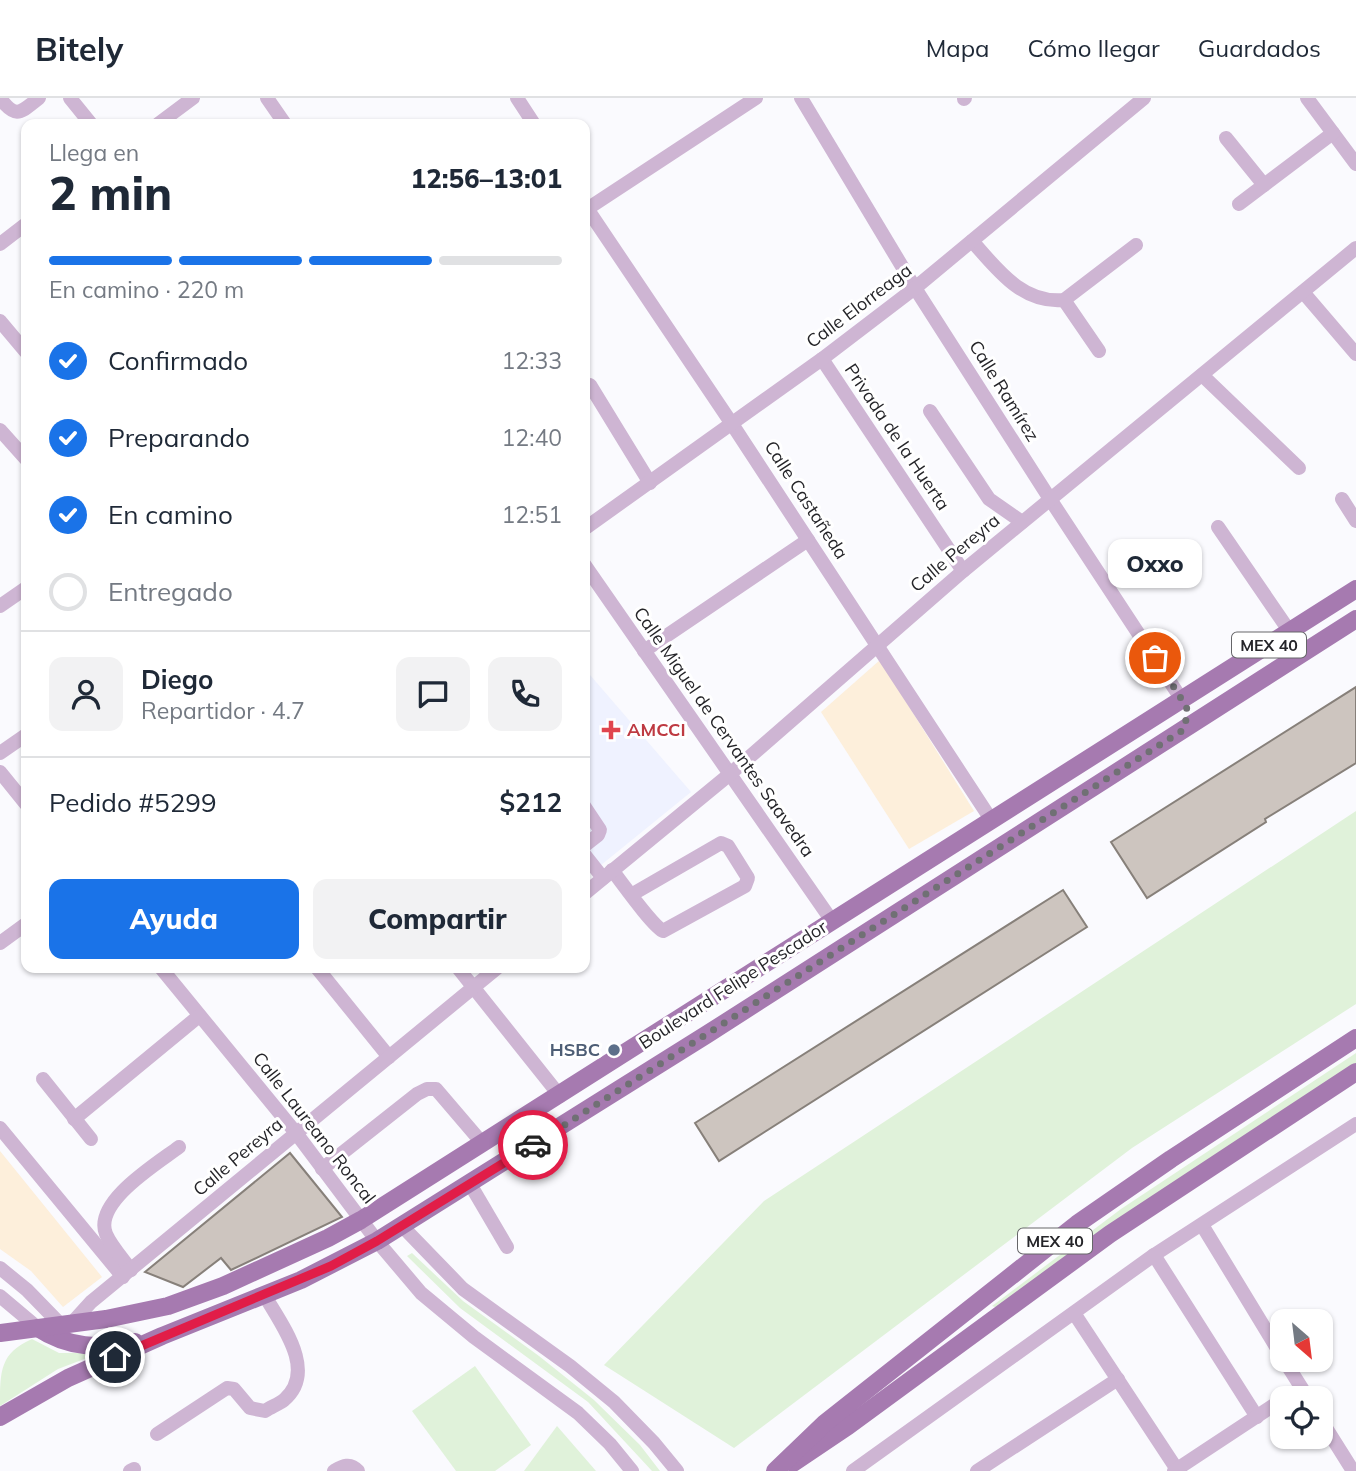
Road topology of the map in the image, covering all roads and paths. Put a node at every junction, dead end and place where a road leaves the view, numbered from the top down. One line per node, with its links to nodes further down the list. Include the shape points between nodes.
1 (0, 98): 2 (street, via 14,112 23,111)
2 (39, 98)
3 (70, 98): 11 (street)
4 (193, 98): 12 (street)
5 (267, 98): 13 (street)
6 (517, 98): 14 (street)
7 (755, 98): 20 (street)
8 (801, 98): 27 (street, Calle Ramírez)
9 (1144, 98): 23 (street, Calle Elorreaga)
10 (1307, 98): 15 (street)
11 (86, 119)
12 (165, 119)
13 (282, 119)
14 (531, 119)
15 (1333, 133): 17 (street); 18 (street)
16 (1226, 138): 18 (street)
17 (1356, 164)
18 (1264, 185): 19 (street)
19 (1239, 204)
20 (590, 205)
21 (590, 214): 38 (street, Calle Castañeda)
22 (21, 228): 24 (street)
23 (972, 241): 27 (street, Calle Elorreaga); 29 (street, via 1020,289 1039,298)
24 (0, 244)
25 (1136, 245): 29 (street)
26 (1356, 248): 28 (street, Calle Pereyra)
27 (915, 288): 34 (street, Calle Elorreaga); 43 (street, Calle Ramírez)
28 (1303, 292): 33 (street); 35 (street, Calle Pereyra)
29 (1064, 300): 32 (street)
30 (0, 321): 31 (street)
31 (21, 346)
32 (1100, 351)
33 (1356, 354)
34 (822, 359): 38 (street, Calle Elorreaga); 50 (street, Privada de la Huerta)
35 (1202, 375): 41 (street); 43 (street, Calle Pereyra)
36 (590, 385): 42 (street)
37 (930, 411): 46 (street, via 989,499)
38 (732, 424): 42 (street, Calle Elorreaga); 49 (street, Calle Castañeda)
39 (0, 430): 40 (street)
40 (21, 453)
41 (1299, 468)
42 (650, 483): 47 (street, Calle Elorreaga)
43 (1050, 499): 46 (street, Calle Pereyra); 59 (street, Calle Ramírez)
44 (1342, 499): 45 (street)
45 (1356, 520)
46 (1022, 522): 50 (street, Calle Pereyra)
47 (590, 525)
48 (1218, 527): 56 (street)
49 (808, 540): 57 (street, Calle Castañeda); 58 (street)
50 (963, 571): 57 (street, Calle Pereyra)
51 (590, 573): 58 (street, Calle Miguel de Cervantes Saavedra)
52 (1356, 589): 56 (main road, Boulevard Felipe Pescador / MEX 40)
53 (21, 590): 54 (street)
54 (3, 598)
55 (1356, 619): 60 (main road, Boulevard Felipe Pescador / MEX 40)
56 (1290, 632): 59 (main road, Boulevard Felipe Pescador / MEX 40)
57 (878, 645): 64 (street, Calle Pereyra); 67 (street, Calle Castañeda)
58 (644, 651): 64 (street, Calle Miguel de Cervantes Saavedra)
59 (1182, 700): 60 (main road, via 1188,713); 67 (main road, Boulevard Felipe Pescador / MEX 40)
60 (1183, 730): 95 (main road, Boulevard Felipe Pescador / MEX 40)
61 (21, 738): 62 (street)
62 (0, 753)
63 (0, 772): 65 (street)
64 (730, 774): 70 (street, Calle Pereyra); 73 (street, Calle Miguel de Cervantes Saavedra)
65 (21, 798)
66 (590, 815): 68 (street, via 600,830)
67 (992, 821): 73 (main road, Boulevard Felipe Pescador / MEX 40)
68 (590, 841)
69 (590, 859): 70 (street)
70 (608, 874): 71 (street, Calle Pereyra); 72 (street)
71 (590, 889)
72 (631, 895): 72 (street, via 665,931 745,886 748,878 728,846 721,843)
73 (832, 921): 86 (main road, Boulevard Felipe Pescador / MEX 40)
74 (21, 928): 75 (street)
75 (0, 943)
76 (164, 973): 81 (street, Calle Laureano Roncal)
77 (321, 973): 83 (street)
78 (462, 973): 80 (street)
79 (491, 973): 80 (street, Calle Pereyra)
80 (474, 988): 83 (street, Calle Pereyra); 86 (street)
81 (199, 1016): 87 (street); 90 (street, Calle Laureano Roncal)
82 (1356, 1038): 123 (main road, MEX 40, via 1077,1224 825,1423)
83 (389, 1057): 90 (street, Calle Pereyra)
84 (1356, 1072): 123 (main road, via 1110,1234 848,1426)
85 (43, 1079): 87 (street)
86 (560, 1096): 92 (main road, Boulevard Felipe Pescador / MEX 40)
87 (74, 1119): 91 (street)
88 (1356, 1124): 97 (street)
89 (0, 1128): 103 (street)
90 (296, 1133): 94 (street, Calle Laureano Roncal); 103 (street, Calle Pereyra)
91 (91, 1139)
92 (482, 1144): 94 (street, via 436,1089 427,1089); 96 (main road, Boulevard Felipe Pescador / MEX 40)
93 (179, 1147): 103 (street, via 116,1196 105,1214 105,1232)
94 (322, 1169): 96 (street, Calle Laureano Roncal)
95 (470, 1184): 98 (main road, Boulevard Felipe Pescador / MEX 40); 100 (street)
96 (361, 1220): 99 (street, Calle Laureano Roncal); 107 (main road, Boulevard Felipe Pescador / MEX 40, via 196,1297)
97 (1202, 1225): 101 (street); 111 (street)
98 (402, 1226): 99 (main road, Boulevard Felipe Pescador / MEX 40); 122 (street, via 463,1289 614,1402)
99 (377, 1241): 105 (main road, Boulevard Felipe Pescador / MEX 40); 121 (street, Calle Laureano Roncal, via 435,1306 578,1413)
100 (507, 1247)
101 (1154, 1255): 106 (street); 114 (street)
102 (0, 1268): 107 (street)
103 (127, 1273): 107 (street, Calle Pereyra)
104 (0, 1296): 108 (street)
105 (265, 1296): 110 (main road, Boulevard Felipe Pescador / MEX 40); 116 (street, via 293,1343 297,1365 293,1389 265,1411 250,1408 234,1389 227,1388)
106 (1074, 1313): 112 (street); 124 (street)
107 (66, 1325): 108 (main road, Boulevard Felipe Pescador / MEX 40)
108 (38, 1328): 109 (main road, Boulevard Felipe Pescador / MEX 40); 110 (main road, via 81,1346)
109 (3, 1335)
110 (162, 1336): 115 (main road, Boulevard Felipe Pescador / MEX 40, via 68,1378)
111 (1270, 1337)
112 (1118, 1379): 118 (street); 125 (street)
113 (1270, 1408): 114 (street)
114 (1257, 1417): 118 (street)
115 (0, 1418)
116 (157, 1434)
117 (1333, 1439): 126 (street)
118 (1176, 1470)
119 (334, 1471): 120 (street, via 345,1465)
120 (358, 1471)
121 (632, 1471)
122 (677, 1471)
123 (776, 1471)
124 (853, 1471)
125 (977, 1471)
126 (1353, 1471)

